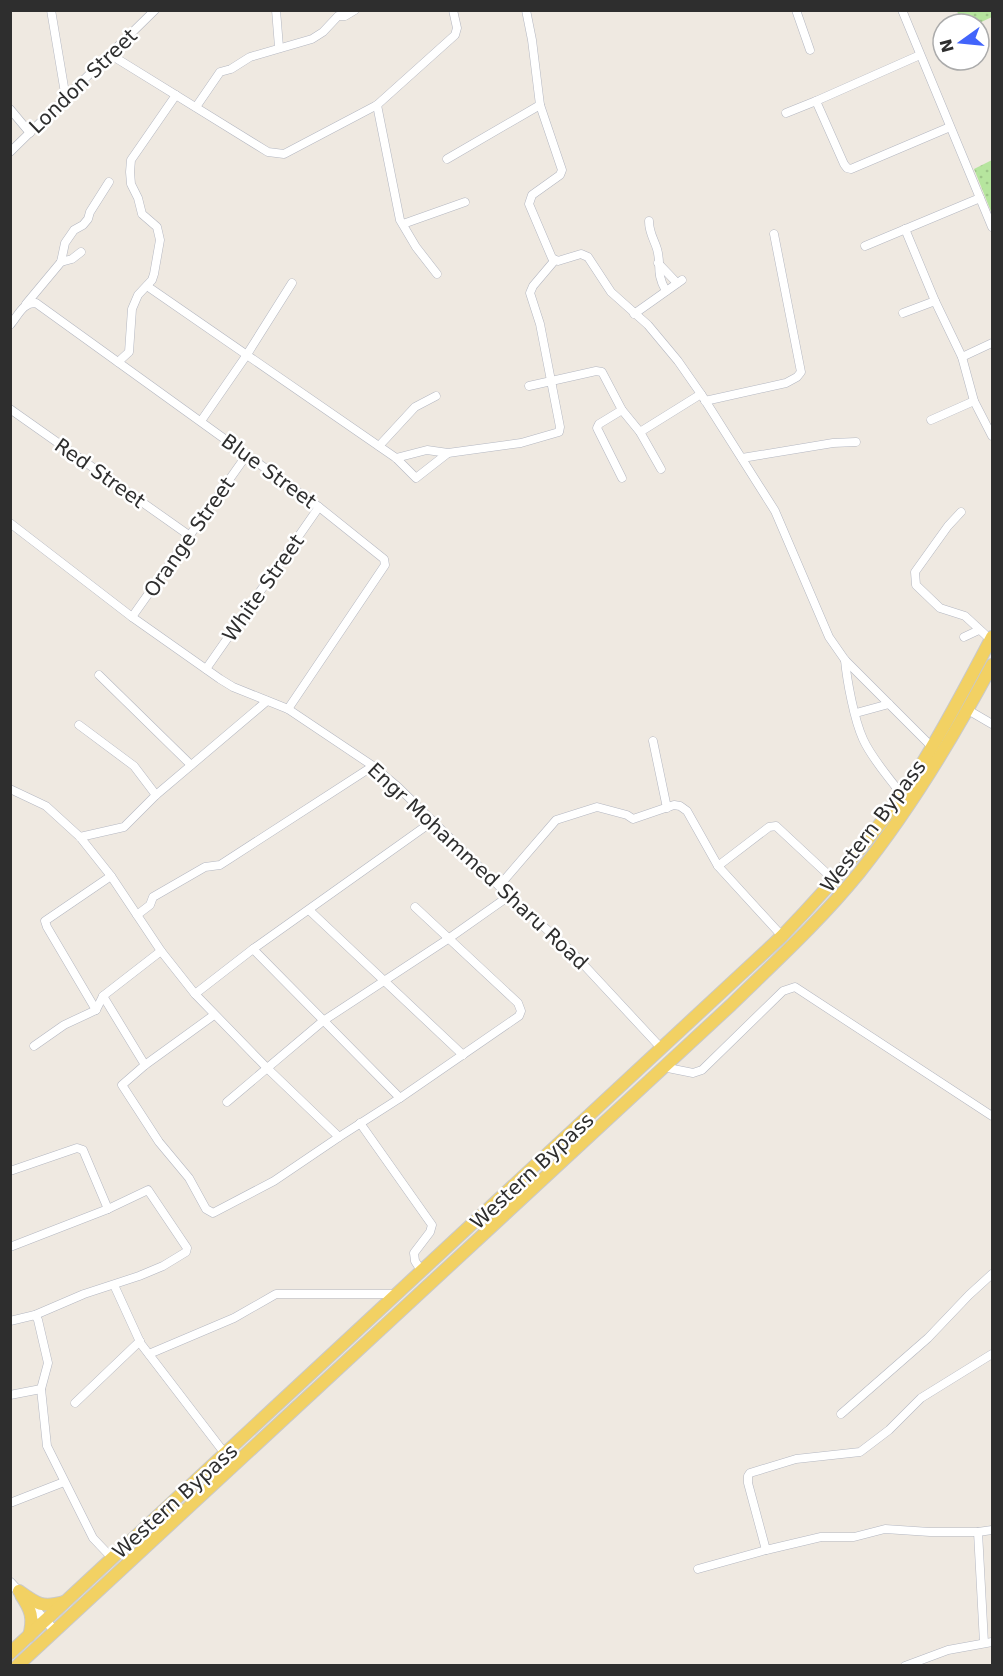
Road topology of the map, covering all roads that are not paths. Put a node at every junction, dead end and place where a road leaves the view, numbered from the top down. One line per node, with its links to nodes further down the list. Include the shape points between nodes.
1 (51, 10): 14 (street)
2 (155, 10): 11 (street, London Street)
3 (276, 10): 9 (street)
4 (354, 10): 9 (street, via 338,16 312,39)
5 (453, 10): 16 (street, via 455,35)
6 (526, 10): 17 (street)
7 (796, 10): 10 (street)
8 (902, 10): 12 (street)
9 (279, 47): 18 (street, via 220,72)
10 (810, 50)
11 (111, 55): 13 (street); 14 (street, London Street)
12 (920, 55): 15 (street); 21 (street)
13 (176, 95): 18 (street); 40 (street, via 130,166 142,214 159,231 156,268)
14 (66, 99): 22 (street, London Street)
15 (816, 101): 20 (street); 21 (street, via 844,164 851,169)
16 (377, 105): 18 (street, via 284,154 268,152); 29 (street, via 396,209)
17 (540, 105): 24 (street); 35 (street, via 562,170 532,195 528,204)
18 (196, 107)
19 (10, 109): 22 (street)
20 (786, 113)
21 (950, 127): 26 (street)
22 (30, 133): 23 (street, London Street)
23 (10, 152)
24 (447, 159)
25 (108, 182): 36 (street, via 88,219 65,243)
26 (980, 198): 30 (street); 31 (street)
27 (465, 202): 29 (street)
28 (649, 221): 37 (street)
29 (403, 224): 38 (street)
30 (993, 227)
31 (905, 229): 33 (street); 42 (street)
32 (774, 234): 54 (street, via 801,372 786,383)
33 (865, 246)
34 (81, 252): 36 (street)
35 (555, 260): 45 (street, via 585,254 611,292); 51 (street, via 530,293)
36 (61, 262): 43 (street)
37 (658, 262): 41 (street, via 658,276); 41 (street, via 679,281)
38 (437, 274)
39 (292, 283): 48 (street)
40 (147, 286): 48 (street); 50 (street, via 132,309 129,352)
41 (666, 291): 45 (street)
42 (935, 301): 44 (street); 49 (street)
43 (25, 305): 46 (street); 50 (street, Blue Street, via 36,303)
44 (903, 313)
45 (634, 314): 54 (street, via 678,361)
46 (10, 325)
47 (993, 343): 49 (street)
48 (246, 356): 59 (street); 63 (street)
49 (962, 357): 55 (street)
50 (118, 362): 59 (street, Blue Street)
51 (550, 381): 52 (street); 57 (street, via 600,371); 64 (street, via 561,430 557,434)
52 (529, 386)
53 (436, 396): 63 (street, via 415,407)
54 (703, 398): 60 (street); 67 (street)
55 (975, 401): 58 (street); 61 (street)
56 (10, 409): 73 (street, Red Street)
57 (622, 410): 60 (street); 69 (street, via 597,428)
58 (931, 420)
59 (201, 422): 65 (street, Blue Street)
60 (640, 432): 68 (street)
61 (993, 436)
62 (856, 442): 67 (street)
63 (379, 446): 66 (street)
64 (448, 453): 66 (street, via 427,450); 66 (street, via 416,478)
65 (246, 456): 70 (street, Blue Street); 73 (street, Orange Street)
66 (396, 458)
67 (742, 458): 78 (street, via 775,511 828,635)
68 (661, 469)
69 (622, 478)
70 (319, 507): 80 (street, White Street); 84 (street, Blue Street, via 382,557 385,565)
71 (961, 512): 75 (street, via 914,578 919,590 940,608 965,616)
72 (10, 523): 74 (street, Engr Mohammed Sharu Road)
73 (190, 536): 74 (street, Orange Street)
74 (132, 617): 80 (street, Engr Mohammed Sharu Road)
75 (979, 630): 76 (street); 77 (street)
76 (964, 637)
77 (992, 639): 90 (main road, Western Bypass)
78 (845, 660): 83 (street); 86 (street)
79 (993, 665): 85 (main road, Western Bypass)
80 (206, 669): 82 (street, Engr Mohammed Sharu Road, via 233,687)
81 (99, 675): 91 (street)
82 (267, 701): 84 (street, Engr Mohammed Sharu Road); 91 (street)
83 (889, 704): 86 (street); 90 (street)
84 (288, 708): 92 (street, Engr Mohammed Sharu Road)
85 (968, 710): 87 (street); 121 (main road, Western Bypass, via 911,803 857,875 796,941)
86 (856, 713): 94 (street, via 864,740)
87 (993, 724)
88 (79, 725): 95 (street, via 134,766)
89 (653, 741): 96 (street)
90 (932, 747): 94 (main road, Western Bypass)
91 (191, 765): 95 (street)
92 (373, 766): 97 (street, Engr Mohammed Sharu Road); 106 (street, via 220,865 205,867 153,897 150,905)
93 (10, 789): 98 (street, via 46,806)
94 (901, 794): 101 (main road, Western Bypass)
95 (156, 795): 98 (street, via 124,827)
96 (667, 808): 99 (street, via 680,806 687,811); 102 (street, via 633,819 597,807 556,820)
97 (433, 821): 102 (street, Engr Mohammed Sharu Road); 105 (street)
98 (80, 837): 100 (street)
99 (718, 866): 101 (street, via 769,827 776,826); 107 (street)
100 (111, 876): 106 (street); 114 (street, via 45,921)
101 (834, 880): 107 (main road, Western Bypass)
102 (499, 886): 103 (street, Engr Mohammed Sharu Road)
103 (509, 896): 108 (street); 118 (street, Engr Mohammed Sharu Road, via 570,950)
104 (415, 907): 108 (street)
105 (309, 910): 109 (street); 111 (street)
106 (137, 915): 110 (street)
107 (782, 936): 118 (main road, Western Bypass)
108 (447, 939): 111 (street); 119 (street, via 521,1007 519,1016)
109 (253, 949): 112 (street); 116 (street)
110 (161, 951): 112 (street); 113 (street)
111 (383, 982): 116 (street); 119 (street)
112 (195, 994): 115 (street)
113 (103, 996): 114 (street); 120 (street)
114 (96, 1010): 117 (street, via 64,1025)
115 (214, 1015): 120 (street); 122 (street)
116 (323, 1022): 122 (street); 123 (street)
117 (34, 1046)
118 (662, 1049): 131 (main road, Western Bypass)
119 (463, 1055): 123 (street)
120 (145, 1065): 127 (street, via 123,1082 123,1089 210,1212 217,1212 274,1181)
121 (663, 1067): 125 (street, via 693,1073 702,1070 783,991 795,987); 155 (main road, Western Bypass)
122 (267, 1068): 124 (street); 127 (street)
123 (400, 1098): 126 (street)
124 (227, 1102)
125 (993, 1116)
126 (360, 1124): 127 (street); 131 (street, via 432,1225 414,1253)
127 (339, 1137)
128 (10, 1171): 129 (street, via 80,1149)
129 (108, 1209): 130 (street); 133 (street, via 148,1190 187,1248 164,1266)
130 (10, 1247)
131 (422, 1272): 134 (main road, Western Bypass)
132 (993, 1274): 143 (street)
133 (114, 1285): 135 (street); 137 (street)
134 (399, 1294): 138 (street, via 276,1294 234,1318); 144 (main road, Western Bypass)
135 (35, 1315): 136 (street); 140 (street, via 48,1363)
136 (10, 1321)
137 (140, 1341): 138 (street); 142 (street)
138 (148, 1354): 144 (street)
139 (993, 1354): 149 (street, via 921,1398 861,1452 796,1459 750,1473 748,1483)
140 (41, 1389): 141 (street); 145 (street, via 46,1442)
141 (10, 1395)
142 (75, 1403)
143 (841, 1414)
144 (226, 1455): 150 (main road, Western Bypass)
145 (64, 1482): 146 (street); 150 (street, via 93,1538)
146 (10, 1503)
147 (993, 1530): 148 (street)
148 (978, 1532): 149 (street, via 885,1529 854,1537 821,1537); 157 (street)
149 (766, 1550): 151 (street)
150 (112, 1558): 153 (main road, Western Bypass)
151 (698, 1569)
152 (15, 1587): 153 (main road, via 40,1605); 154 (street); 156 (main road, via 32,1612)
153 (66, 1601): 154 (main road, Western Bypass)
154 (45, 1621): 155 (street); 156 (main road, Western Bypass)
155 (55, 1630): 159 (main road, Western Bypass)
156 (29, 1636): 158 (main road, Western Bypass)
157 (988, 1642): 160 (street)
158 (10, 1653)
159 (17, 1665)
160 (904, 1665)

